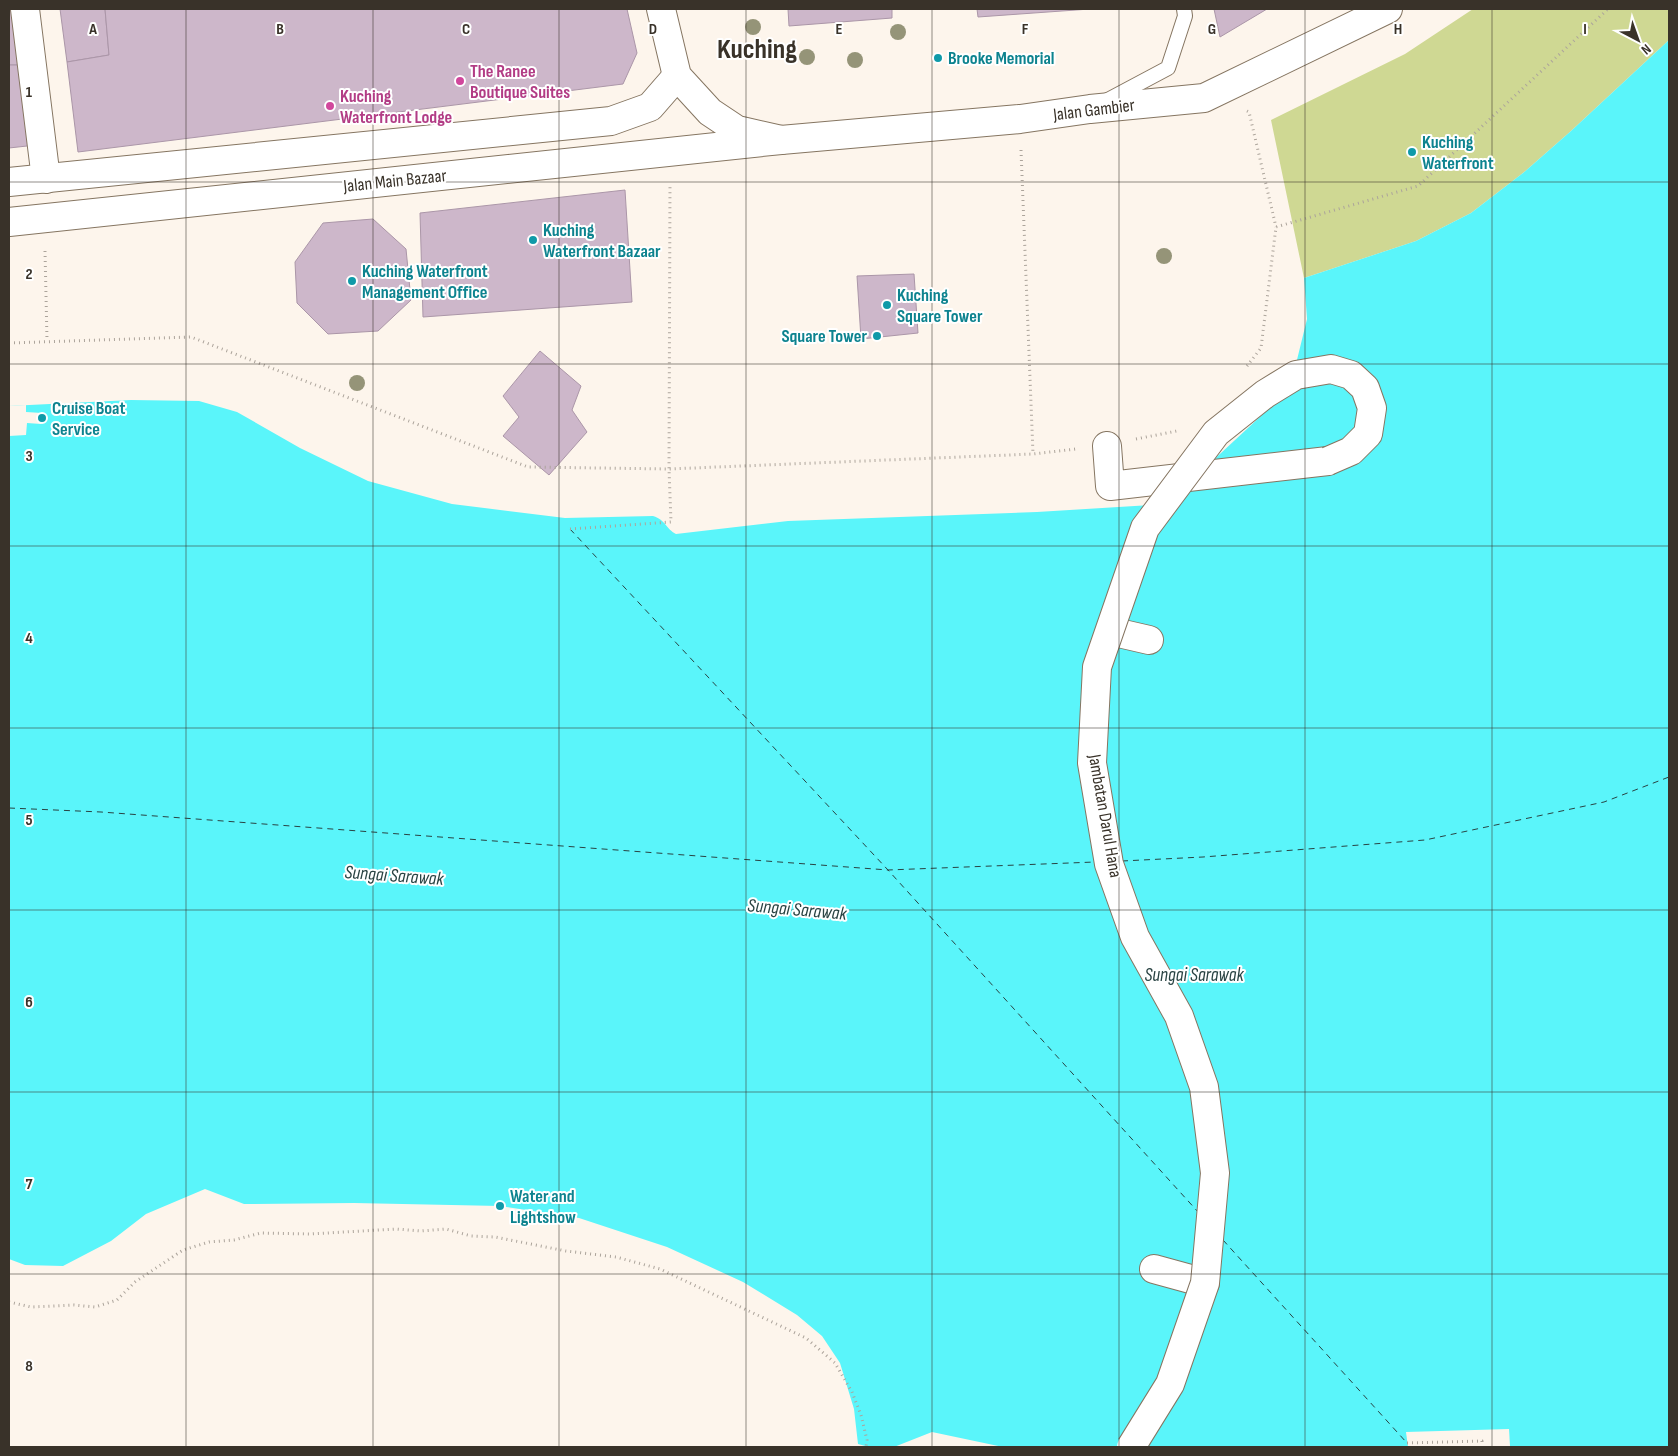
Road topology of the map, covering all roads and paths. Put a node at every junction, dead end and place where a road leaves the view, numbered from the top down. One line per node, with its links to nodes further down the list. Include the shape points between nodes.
1 (25, 9): 12 (main road)
2 (661, 9): 6 (main road)
3 (1184, 9): 8 (lane, via 1185,16 1168,68)
4 (1388, 9): 7 (main road, Jalan Gambier)
5 (1608, 9): 16 (path, via 1418,186)
6 (678, 76): 10 (main road, via 710,112 737,130); 12 (main road, via 650,107 611,121)
7 (1204, 98): 8 (main road, Jalan Gambier); 16 (path, via 1249,112)
8 (1090, 109): 9 (main road, Jalan Gambier)
9 (1020, 119): 10 (main road, Jalan Gambier); 22 (path)
10 (780, 140): 11 (main road, Jalan Main Bazaar)
11 (670, 152): 14 (main road, Jalan Main Bazaar); 23 (path)
12 (46, 178): 13 (main road)
13 (9, 182)
14 (44, 218): 15 (main road, Jalan Main Bazaar); 17 (path)
15 (9, 222)
16 (1276, 227): 19 (path, via 1261,348)
17 (47, 340): 18 (path); 23 (path, via 191,337 528,467)
18 (9, 343)
19 (1244, 371)
20 (1184, 430): 21 (path)
21 (1107, 446): 22 (path); 25 (main road, Jambatan Darul Hana, bridge, via 1110,486 1120,485 1179,478 1189,477 1229,472 1331,461 1351,451 1368,434 1372,408 1365,388 1351,375 1331,369 1296,375 1265,394 1216,433 1186,473 1181,481 1145,528)
22 (1033, 454): 23 (path)
23 (669, 468): 24 (path, via 671,522)
24 (570, 529)
25 (1110, 631): 26 (main road); 28 (main road, Jambatan Darul Hana, bridge, via 1097,667 1092,763 1110,864 1136,938 1179,1016 1204,1087 1215,1173)
26 (1149, 640)
27 (1154, 1269): 28 (main road)
28 (1205, 1283): 32 (main road, Jambatan Darul Hana, bridge, via 1170,1384)
29 (9, 1302): 31 (path, via 31,1307 74,1305 95,1308 117,1300 135,1282 183,1250 261,1233 446,1228 470,1236 495,1237 616,1257 660,1269 806,1338 835,1363 852,1392 861,1415)
30 (1407, 1443): 33 (path, via 1482,1441)
31 (866, 1447)
32 (1131, 1447)
33 (1482, 1447)

